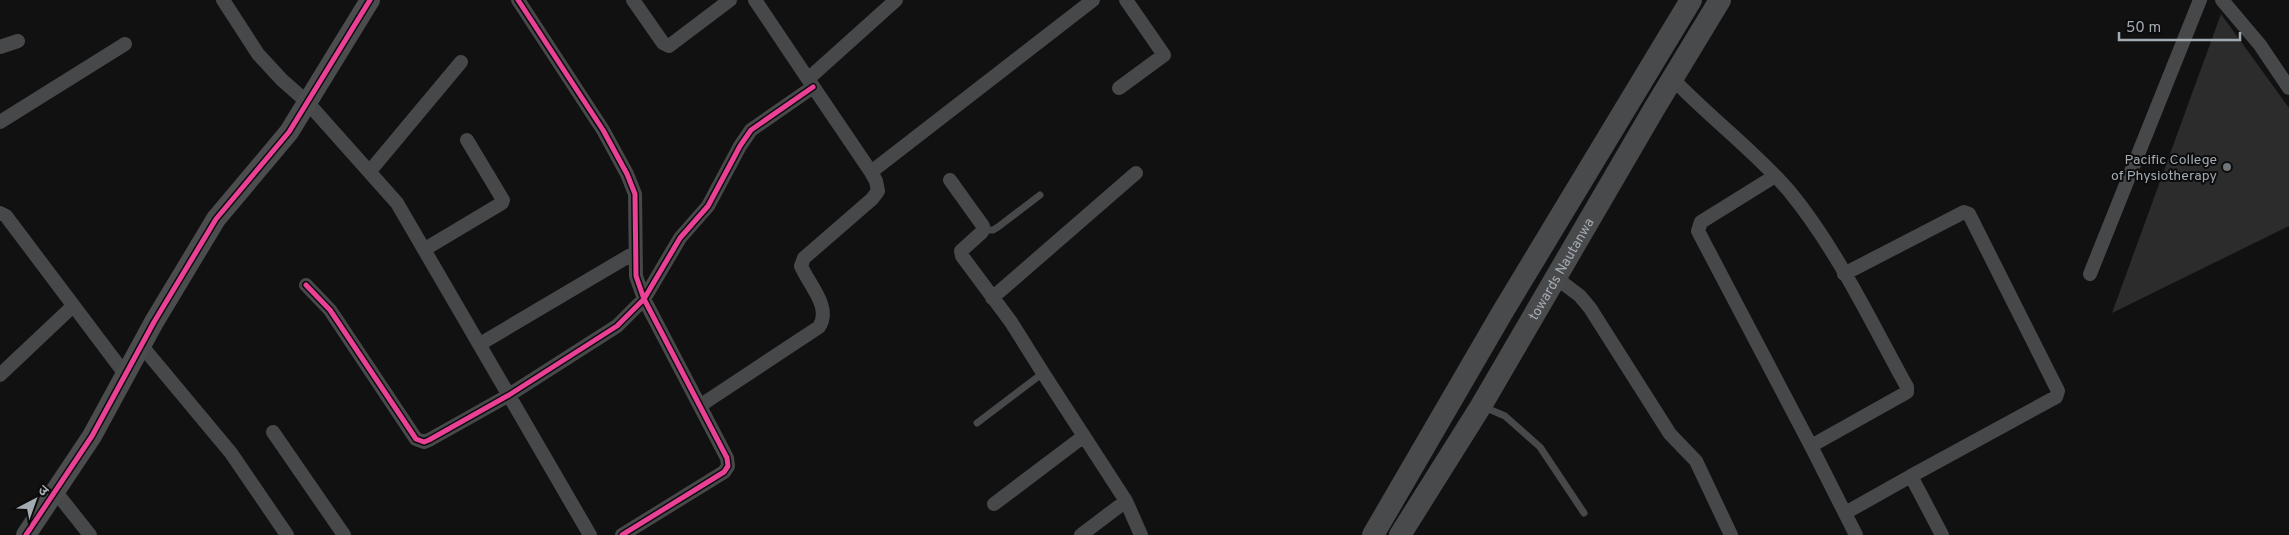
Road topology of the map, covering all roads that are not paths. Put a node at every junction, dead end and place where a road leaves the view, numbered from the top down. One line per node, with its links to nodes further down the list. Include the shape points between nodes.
1 (224, 0): 22 (street, via 258,54)
2 (370, 0): 22 (street)
3 (518, 0): 34 (street, via 603,130 627,174 635,194)
4 (633, 0): 5 (street, via 663,43 669,46)
5 (730, 0)
6 (755, 0): 19 (street)
7 (896, 0): 19 (street)
8 (1093, 0): 26 (street)
9 (1126, 0): 20 (street, via 1164,55)
10 (1691, 0): 68 (main road, via 1502,313)
11 (1720, 0): 18 (main road, towards Nautanwa)
12 (2200, 0): 36 (street)
13 (2222, 0): 21 (street, via 2260,45)
14 (18, 41): 16 (street)
15 (125, 44): 23 (street)
16 (0, 48)
17 (461, 62): 25 (street)
18 (1673, 79): 28 (street); 37 (main road, towards Nautanwa)
19 (810, 83): 26 (street); 40 (street, via 751,130 708,206 680,238)
20 (1119, 88)
21 (2289, 88)
22 (308, 102): 25 (street); 43 (street, via 289,132 216,219)
23 (0, 122)
24 (467, 140): 33 (street, via 502,203)
25 (370, 171): 33 (street, via 397,203)
26 (871, 172): 48 (street, via 878,191 804,258 801,266 824,308 824,319 819,327)
27 (1136, 173): 39 (street)
28 (1775, 176): 35 (street, via 1790,192); 53 (street, via 1701,222 1698,230)
29 (950, 180): 32 (street)
30 (1040, 195): 32 (lane, via 998,227)
31 (0, 213): 41 (street, via 6,216)
32 (983, 230): 39 (street, via 961,254)
33 (425, 249): 42 (street)
34 (634, 253): 40 (street, via 636,276); 42 (street)
35 (1844, 274): 53 (street, via 1907,392); 54 (street, via 1964,212 1969,214 2058,391 2056,397)
36 (2090, 274)
37 (1555, 278): 49 (main road, towards Nautanwa); 70 (street, via 1580,296 1590,308 1670,434 1696,461)
38 (306, 285): 47 (street, via 330,310 420,441 429,440)
39 (992, 298): 44 (street)
40 (644, 299): 47 (street, via 617,326); 48 (street)
41 (73, 306): 45 (street); 46 (street)
42 (480, 344): 47 (street)
43 (141, 345): 45 (street); 62 (street, via 231,453)
44 (1043, 373): 50 (lane); 52 (street)
45 (125, 374): 55 (street, via 92,436)
46 (0, 375)
47 (509, 395): 64 (street)
48 (701, 406): 65 (street, via 728,458 728,466 724,472)
49 (1481, 406): 58 (lane, via 1506,416 1540,447); 69 (main road, towards Nautanwa)
50 (978, 423)
51 (273, 432): 63 (street)
52 (1084, 436): 56 (street); 57 (street)
53 (1811, 446): 59 (street)
54 (1911, 476): 59 (street); 72 (street)
55 (55, 491): 60 (street); 61 (street)
56 (1126, 501): 66 (street); 67 (street)
57 (994, 504)
58 (1584, 513)
59 (1844, 513): 71 (street)
60 (26, 535)
61 (90, 535)
62 (286, 535)
63 (344, 535)
64 (590, 535)
65 (622, 535)
66 (1080, 535)
67 (1141, 535)
68 (1373, 535)
69 (1400, 535)
70 (1732, 535)
71 (1856, 535)
72 (1942, 535)

